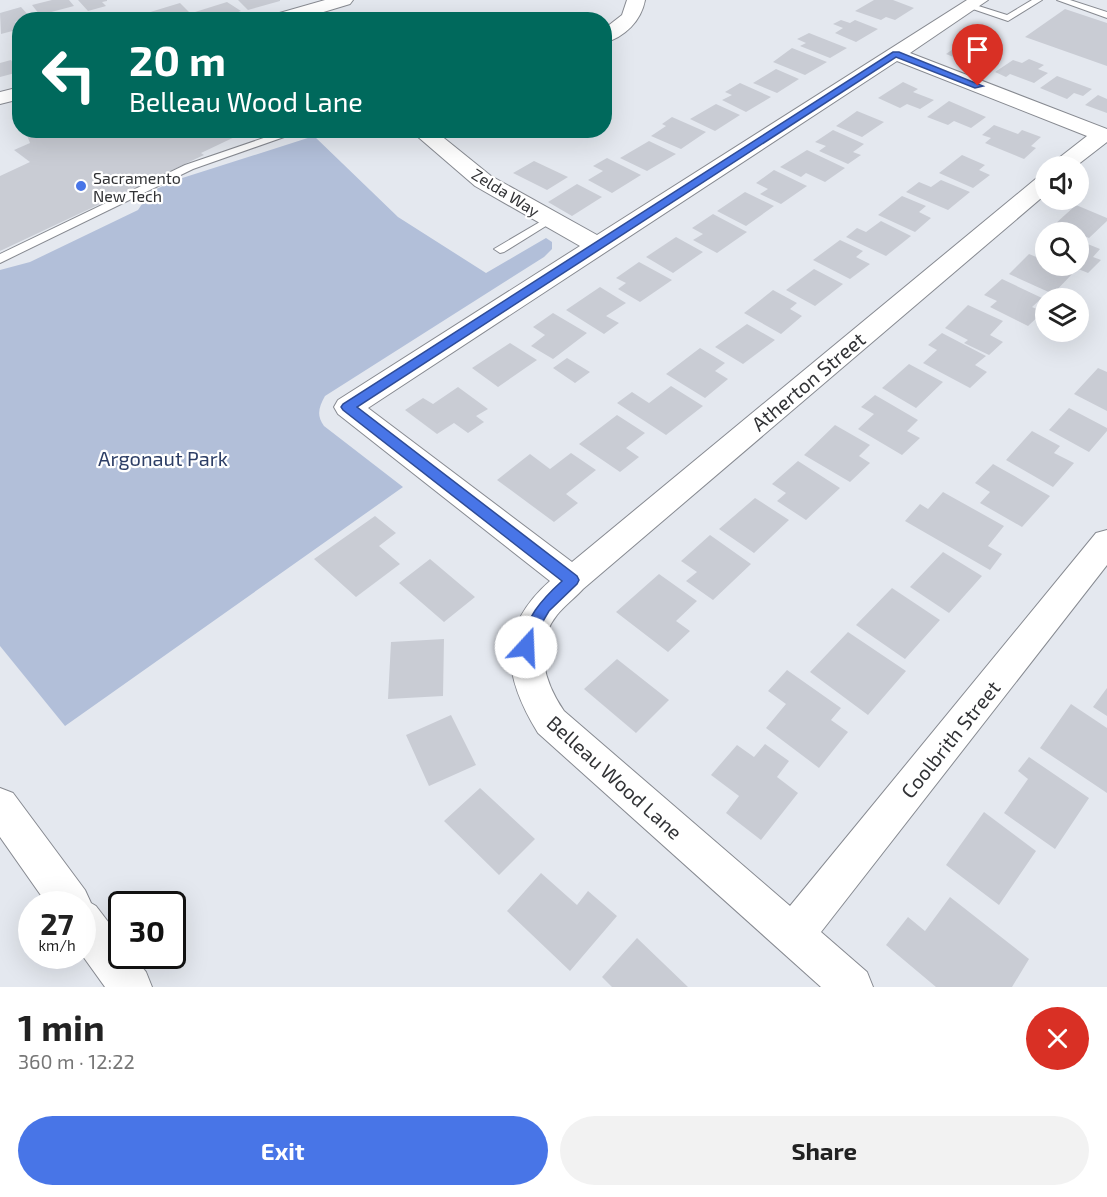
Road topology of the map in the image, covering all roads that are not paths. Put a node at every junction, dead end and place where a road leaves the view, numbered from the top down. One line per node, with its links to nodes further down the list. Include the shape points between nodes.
1 (344, 0): 6 (street)
2 (636, 0): 8 (street, via 628,21)
3 (1038, 0): 5 (lane, via 1008,18)
4 (1061, 0): 7 (lane)
5 (967, 2): 9 (street)
6 (303, 12)
7 (1107, 15)
8 (612, 32)
9 (896, 54): 10 (street); 16 (street)
10 (1105, 135): 13 (street)
11 (275, 138): 18 (lane, via 189,168)
12 (430, 138): 15 (street, Zelda Way, via 483,181)
13 (1077, 156)
14 (1035, 191): 20 (street, Atherton Street)
15 (550, 219): 16 (street, Zelda Way); 17 (lane)
16 (598, 246): 20 (street, via 348,407)
17 (500, 249)
18 (0, 259)
19 (1107, 543): 23 (street, Coolbrith Street)
20 (572, 580): 23 (street, Belleau Wood Lane, via 543,607 529,637 525,661 537,703 551,722)
21 (0, 806): 22 (street)
22 (62, 891)
23 (793, 935): 26 (street, Belleau Wood Lane)
24 (96, 939): 25 (street)
25 (131, 987)
26 (852, 987)

